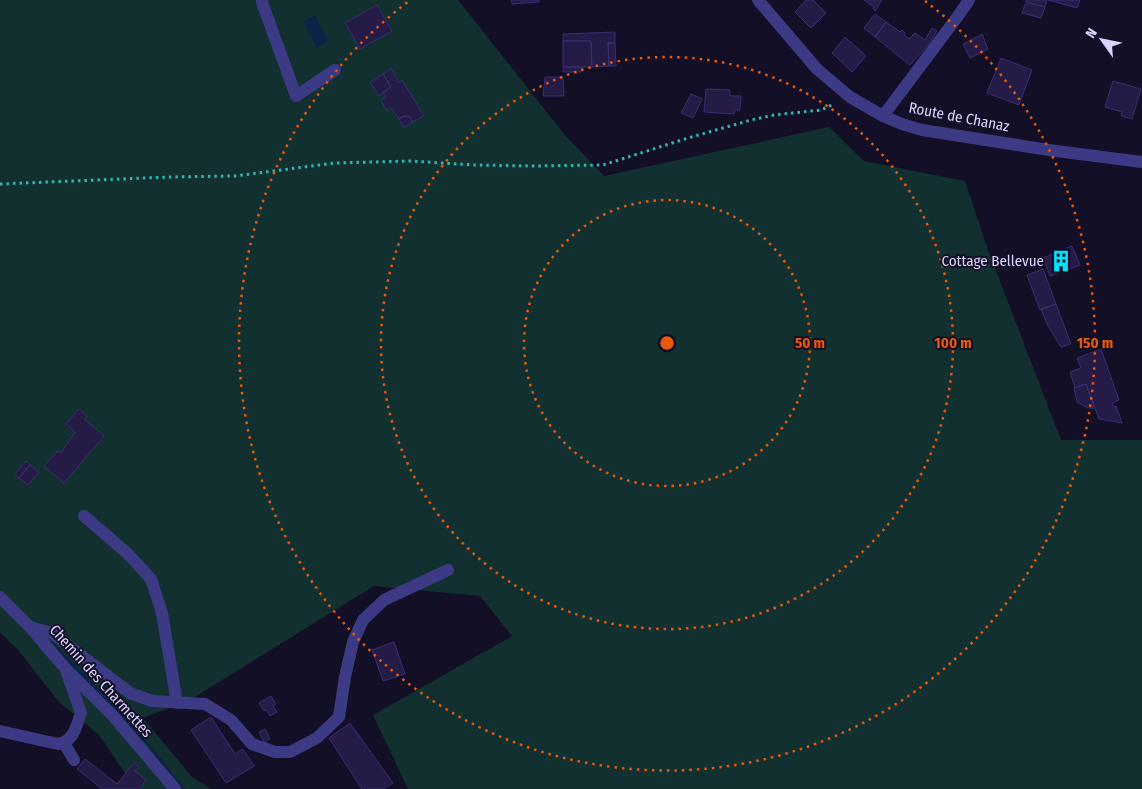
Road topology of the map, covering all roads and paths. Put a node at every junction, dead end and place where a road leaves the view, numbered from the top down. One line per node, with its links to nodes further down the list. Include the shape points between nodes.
1 (262, 0): 4 (street, via 296,96)
2 (758, 0): 5 (street, Route de Chanaz, via 816,69)
3 (968, 0): 6 (street)
4 (336, 70)
5 (850, 97): 6 (street, Route de Chanaz); 8 (path, via 822,110 751,120 603,165 474,165 411,161 335,163 235,176)
6 (883, 116): 7 (street, Route de Chanaz, via 922,130)
7 (1142, 162)
8 (0, 184)
9 (84, 516): 14 (street, via 151,579 162,613)
10 (448, 570): 14 (street, via 384,600 363,620 353,642 340,717 317,738 290,752 275,752 252,744 231,720 205,704)
11 (0, 597): 12 (street, Chemin des Charmettes)
12 (30, 627): 13 (street, Chemin des Charmettes); 14 (street, via 52,633 130,693 152,701)
13 (65, 668): 16 (street, via 81,713 73,736); 18 (street, Chemin des Charmettes, via 114,717)
14 (177, 703)
15 (0, 731): 16 (street)
16 (64, 743): 17 (street)
17 (74, 760)
18 (174, 789)

